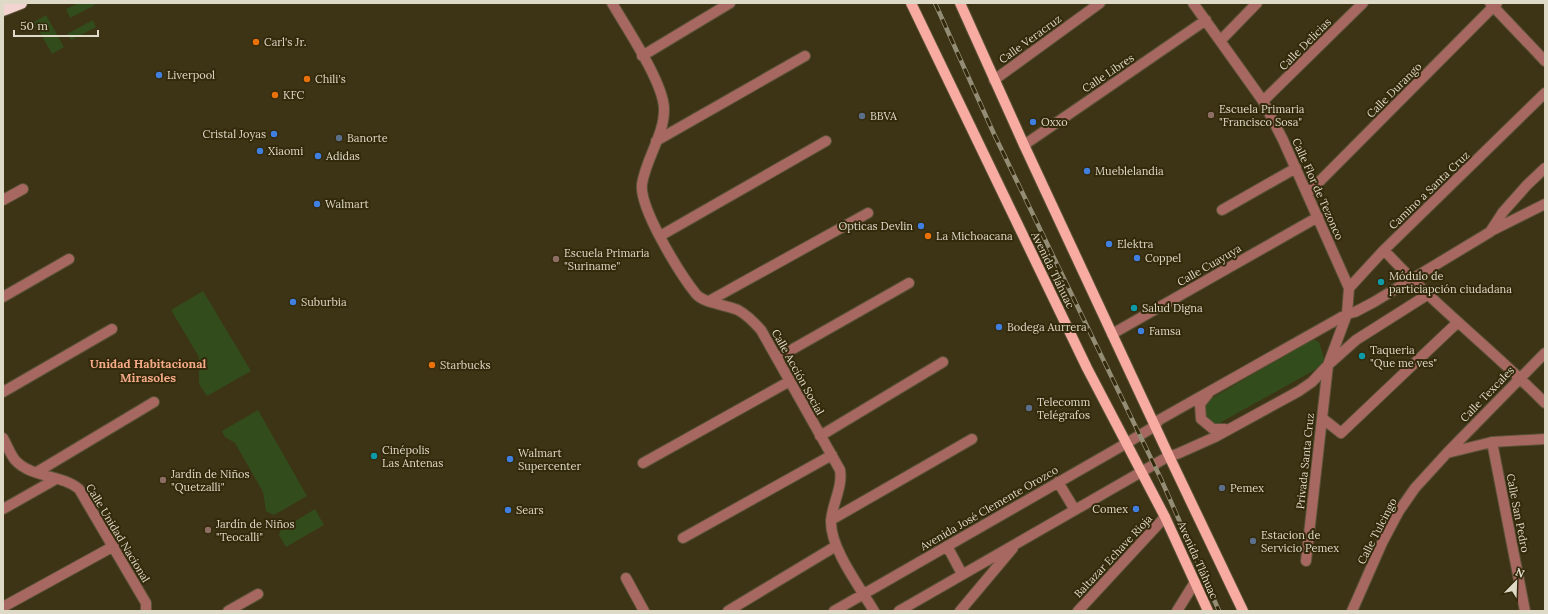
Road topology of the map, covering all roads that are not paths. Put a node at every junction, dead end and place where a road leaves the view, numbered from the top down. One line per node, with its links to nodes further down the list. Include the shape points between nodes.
1 (21, 3): 11 (highway)
2 (612, 3): 14 (street, Calle Acción Social)
3 (730, 3): 14 (street)
4 (911, 3): 64 (main road, Avenida Tláhuac)
5 (960, 3): 17 (main road, Avenida Tláhuac)
6 (1100, 3): 17 (street, Calle Veracruz)
7 (1193, 3): 12 (street, Calle Flor de Tezonco)
8 (1257, 3): 13 (street)
9 (1363, 3): 19 (street, Calle Delicias)
10 (1494, 4): 16 (street); 26 (street, Calle Durango)
11 (3, 10)
12 (1206, 20): 13 (street, Calle Flor de Tezonco); 22 (street, Calle Libres)
13 (1221, 40): 19 (street, Calle Flor de Tezonco)
14 (642, 56): 20 (street, Calle Acción Social, via 659,89 664,108 662,125)
15 (805, 56): 20 (street)
16 (1544, 56)
17 (994, 80): 22 (main road, Avenida Tláhuac)
18 (1545, 93): 34 (street, Camino a Santa Cruz)
19 (1263, 101): 23 (street, Calle Flor de Tezonco)
20 (656, 141): 33 (street, Calle Acción Social, via 642,184 643,199)
21 (826, 141): 33 (street)
22 (1024, 145): 45 (main road, Avenida Tláhuac)
23 (1296, 168): 26 (street, Calle Flor de Tezonco); 29 (street)
24 (1545, 168): 32 (street, via 1522,191)
25 (23, 189): 27 (street)
26 (1308, 193): 31 (street, Calle Flor de Tezonco)
27 (3, 200)
28 (1545, 204): 32 (street)
29 (1222, 210)
30 (868, 213): 41 (street)
31 (1318, 217): 38 (street, Calle Flor de Tezonco); 45 (street, Calle Cuayuya)
32 (1490, 232): 36 (street)
33 (660, 236): 41 (street, Calle Acción Social, via 697,295)
34 (1384, 250): 36 (street); 38 (street, Camino a Santa Cruz)
35 (69, 259): 40 (street)
36 (1411, 280): 39 (street); 42 (street)
37 (909, 283): 47 (street)
38 (1349, 288): 42 (street)
39 (1427, 295): 43 (street); 49 (street, via 1368,331)
40 (3, 297)
41 (709, 301): 47 (street, Calle Acción Social, via 737,309 747,315 761,330)
42 (1347, 314): 49 (street); 53 (street)
43 (1458, 322): 50 (street); 56 (street, via 1341,433)
44 (112, 330): 52 (street)
45 (1112, 334): 57 (main road, Avenida Tláhuac)
46 (1545, 353): 50 (street, Calle Texcales)
47 (777, 358): 51 (street, Calle Acción Social)
48 (943, 362): 59 (street)
49 (1328, 365): 56 (street, Privada Santa Cruz); 58 (street, via 1308,385)
50 (1520, 378): 55 (street); 65 (street, Calle Texcales)
51 (790, 381): 59 (street, Calle Acción Social); 68 (street)
52 (3, 392)
53 (1211, 392): 57 (street, via 1159,420); 58 (street, via 1200,404 1201,419 1212,429)
54 (154, 402): 70 (street)
55 (1545, 403)
56 (1322, 418): 82 (street, Privada Santa Cruz)
57 (1155, 426): 64 (street, Avenida José Clemente Orozco); 67 (main road, Avenida Tláhuac)
58 (1227, 428): 67 (street, via 1215,437)
59 (820, 436): 66 (street, Calle Acción Social)
60 (3, 438): 70 (street, Calle Unidad Nacional, via 14,459 24,468)
61 (972, 439): 76 (street)
62 (1545, 439): 63 (street)
63 (1492, 442): 65 (street); 102 (street, Calle San Pedro)
64 (1127, 443): 69 (main road, Avenida Tláhuac); 72 (street, Avenida José Clemente Orozco)
65 (1447, 453): 101 (street, Calle Tulcingo, via 1415,488 1399,511)
66 (832, 455): 76 (street, Calle Acción Social, via 841,478); 77 (street)
67 (1168, 456): 69 (street); 100 (main road, Avenida Tláhuac)
68 (643, 462)
69 (1142, 471): 74 (street); 75 (main road, Avenida Tláhuac)
70 (37, 472): 71 (street, Calle Unidad Nacional)
71 (56, 479): 73 (street); 79 (street, Calle Unidad Nacional, via 71,482 79,489)
72 (1058, 482): 74 (street); 81 (street, Avenida José Clemente Orozco)
73 (3, 508)
74 (1075, 510): 78 (street)
75 (1165, 517): 85 (main road, Avenida Tláhuac); 97 (street, Baltazar Echave Rioja)
76 (831, 520): 80 (street, Calle Acción Social, via 831,531)
77 (683, 538)
78 (1018, 542): 83 (street); 96 (street)
79 (114, 546): 88 (street); 89 (street, Calle Unidad Nacional, via 146,603)
80 (836, 546): 87 (street, Calle Acción Social); 92 (street)
81 (947, 546): 83 (street); 87 (street, Avenida José Clemente Orozco)
82 (1306, 561)
83 (962, 574): 95 (street)
84 (626, 578): 91 (street)
85 (1195, 582): 98 (street); 99 (main road, Avenida Tláhuac)
86 (258, 594): 90 (street)
87 (864, 594): 93 (street, Avenida José Clemente Orozco); 94 (street, Calle Acción Social)
88 (3, 607)
89 (146, 611)
90 (228, 611)
91 (644, 611)
92 (728, 611)
93 (834, 611)
94 (874, 611)
95 (899, 611)
96 (960, 611)
97 (1078, 611)
98 (1176, 611)
99 (1208, 611)
100 (1243, 611)
101 (1352, 611)
102 (1525, 611)

